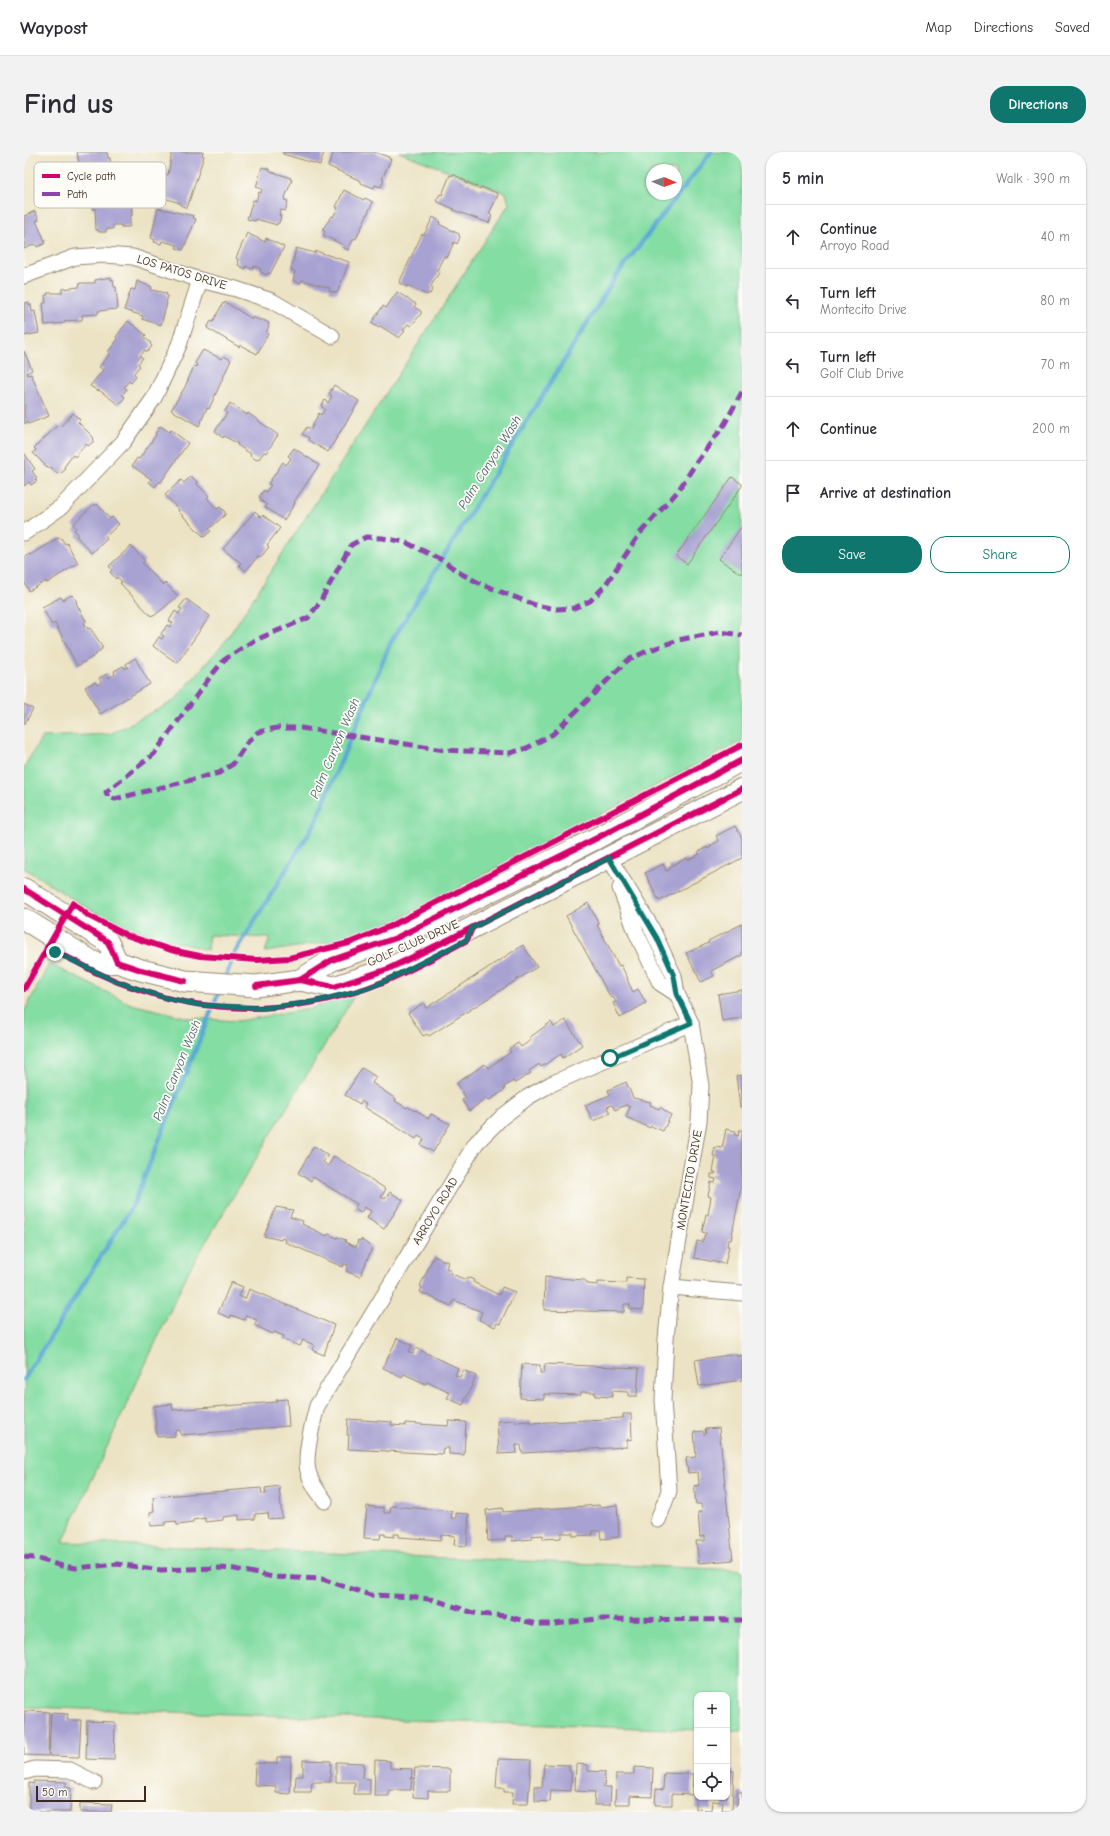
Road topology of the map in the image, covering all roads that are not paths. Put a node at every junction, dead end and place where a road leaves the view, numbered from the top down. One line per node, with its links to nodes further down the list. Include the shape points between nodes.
1 (24, 276): 2 (street, LOS PATOS DRIVE, via 75,256 104,255 133,257)
2 (200, 280): 3 (street, LOS PATOS DRIVE, via 272,301); 4 (street, via 179,345 154,398 123,442 62,507)
3 (332, 336)
4 (24, 533)
5 (742, 760): 7 (street, GOLF CLUB DRIVE)
6 (742, 789): 8 (street, GOLF CLUB DRIVE)
7 (597, 838): 8 (street, MONTECITO DRIVE); 12 (street, GOLF CLUB DRIVE, via 396,938 332,960)
8 (609, 858): 12 (street, GOLF CLUB DRIVE, via 388,969 334,987); 13 (street, MONTECITO DRIVE, via 657,938 674,976 677,994)
9 (24, 889): 11 (street, via 108,942)
10 (24, 920): 11 (street, GOLF CLUB DRIVE, via 96,964)
11 (117, 962): 12 (street, GOLF CLUB DRIVE, via 185,981 256,986)
12 (300, 980)
13 (691, 1023): 14 (street, MONTECITO DRIVE, via 701,1086 699,1121); 16 (street, ARROYO ROAD, via 528,1096 476,1143 317,1406 309,1435 308,1470 314,1487)
14 (671, 1286): 15 (street); 17 (street, MONTECITO DRIVE, via 663,1400 669,1491)
15 (742, 1293)
16 (325, 1501)
17 (658, 1520)
18 (24, 1772): 19 (street, via 35,1769 70,1770)
19 (94, 1782)

